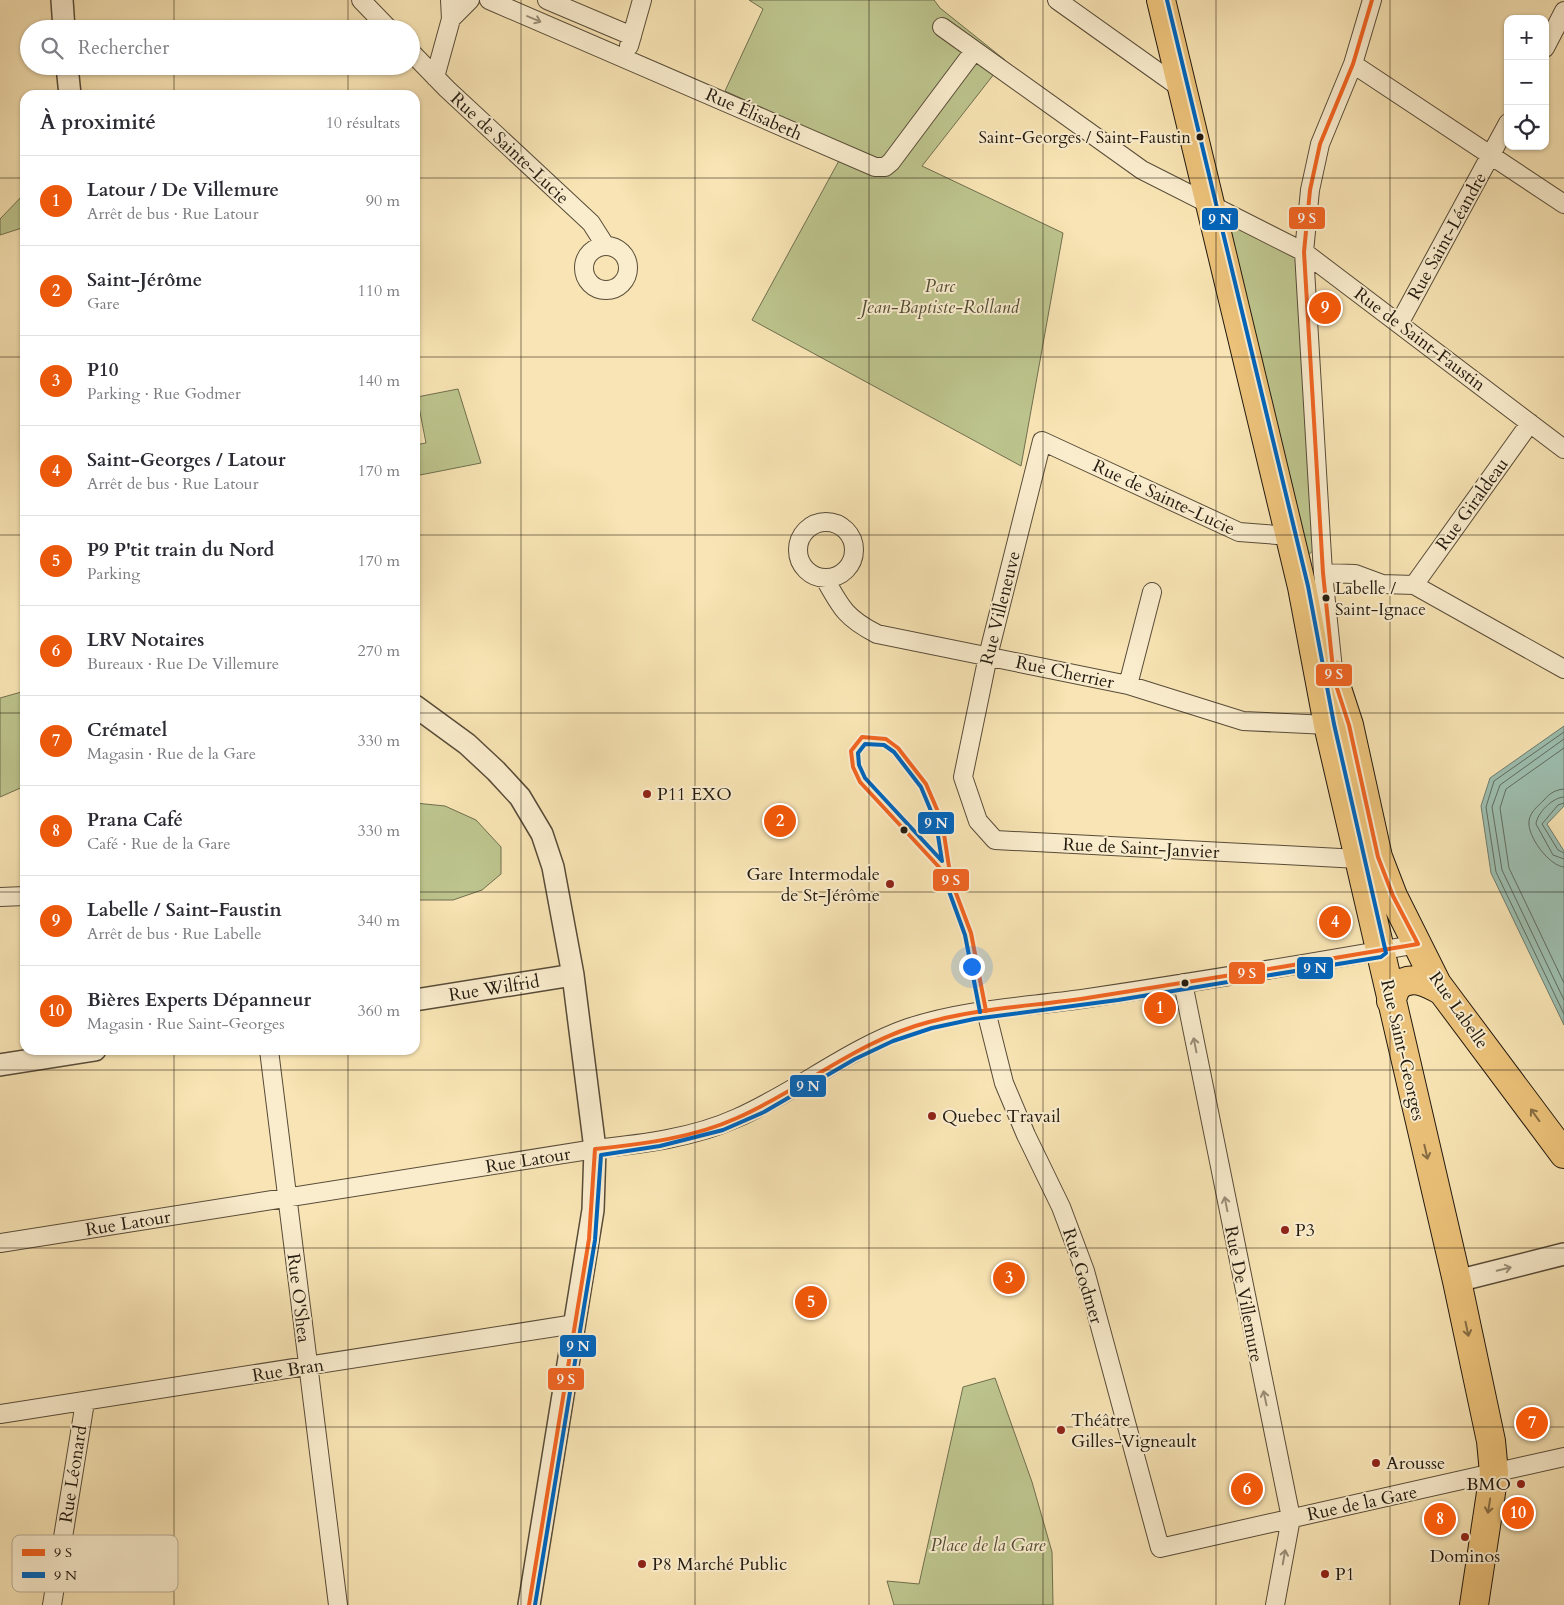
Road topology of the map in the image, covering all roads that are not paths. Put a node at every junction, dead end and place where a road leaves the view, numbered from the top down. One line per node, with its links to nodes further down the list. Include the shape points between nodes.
1 (62, 0): 13 (street)
2 (361, 0): 14 (street)
3 (450, 0): 12 (street)
4 (470, 0): 12 (street)
5 (489, 0): 19 (street, Rue Élisabeth, one-way to 19)
6 (547, 0): 16 (street)
7 (642, 0): 16 (street)
8 (1057, 0): 24 (street)
9 (1162, 0): 24 (main road, Rue Saint-Georges)
10 (1372, 0): 21 (street, Rue Labelle)
11 (1564, 11): 17 (street)
12 (451, 19): 23 (street)
13 (63, 20)
14 (380, 20)
15 (942, 27): 18 (street, Rue de Saint-Faustin)
16 (632, 36): 19 (street)
17 (1549, 40)
18 (974, 52): 19 (street, Rue Élisabeth, via 885,167 876,167); 29 (street, Rue de Saint-Faustin, via 1142,170)
19 (626, 58)
20 (420, 61): 23 (street, Rue de Sainte-Lucie)
21 (1353, 64): 27 (street); 31 (street, Rue Labelle, via 1320,144 1310,190)
22 (68, 75): 25 (street)
23 (435, 77): 30 (street, Rue de Sainte-Lucie, via 591,223)
24 (1182, 89): 29 (main road, Rue Saint-Georges)
25 (69, 90)
26 (1504, 132): 27 (street, Rue Saint-Léandre)
27 (1492, 154): 28 (street); 32 (street, Rue Saint-Léandre)
28 (1564, 204)
29 (1211, 205): 31 (street, Rue de Saint-Faustin); 36 (main road, Rue Saint-Georges)
30 (605, 245)
31 (1304, 252): 32 (street, Rue de Saint-Faustin); 38 (street, Rue Labelle)
32 (1400, 322): 33 (street, Rue de Saint-Faustin)
33 (1530, 424): 35 (street, Rue de Saint-Faustin); 39 (street, Rue Giraldeau)
34 (1042, 441): 36 (street, Rue de Sainte-Lucie, via 1239,532); 41 (street, Rue Villeneuve)
35 (1564, 449)
36 (1290, 536): 38 (main road, Rue Saint-Georges)
37 (825, 579): 41 (street, Rue Cherrier, via 842,610 877,634)
38 (1312, 580): 39 (street, via 1355,574 1382,584); 45 (main road, Rue Saint-Georges); 50 (main road, Rue Labelle, via 1378,857 1393,896)
39 (1414, 585): 42 (street)
40 (1152, 592): 43 (street)
41 (988, 656): 43 (street, Rue Cherrier); 46 (street, Rue Villeneuve)
42 (1564, 669)
43 (1128, 685): 45 (street, Rue Cherrier, via 1243,721)
44 (420, 710): 52 (street, via 468,744 496,771 520,797 542,834 553,867)
45 (1328, 725): 47 (main road, Rue Saint-Georges)
46 (962, 777): 47 (street, Rue de Saint-Janvier, via 978,821 995,840)
47 (1359, 859): 51 (main road, Rue Saint-Georges)
48 (20, 896): 49 (street)
49 (0, 897)
50 (1418, 944): 51 (street, Rue Latour); 54 (main road, Rue Labelle)
51 (1380, 951): 53 (street, Rue Latour); 56 (main road, Rue Saint-Georges)
52 (573, 975): 55 (street, Rue Wilfrid); 61 (street)
53 (1183, 983): 57 (street, Rue Latour); 73 (street, Rue De Villemure, one-way to 53)
54 (1442, 991): 56 (main road, via 1424,981 1409,980 1396,988); 62 (main road, Rue Labelle, one-way to 54)
55 (420, 999)
56 (1391, 1001): 66 (main road, Rue Saint-Georges, one-way to 66)
57 (986, 1011): 61 (street, Rue Latour, via 961,1014 878,1040 735,1119 691,1134); 75 (street, Rue Godmer, via 1004,1083 1061,1207 1085,1271)
58 (63, 1055): 60 (street)
59 (270, 1055): 63 (street, Rue O'Shea)
60 (0, 1065)
61 (595, 1149): 63 (street, Rue Latour); 67 (street, via 590,1229)
62 (1564, 1154)
63 (287, 1198): 64 (street, Rue Latour); 68 (street, Rue O'Shea)
64 (0, 1243)
65 (1564, 1254): 66 (street, one-way to 65)
66 (1457, 1281): 72 (main road, Rue Saint-Georges, one-way to 72, via 1492,1441)
67 (575, 1324): 68 (street, Rue Bran); 79 (street)
68 (308, 1367): 69 (street, Rue Bran); 78 (street, Rue O'Shea)
69 (85, 1402): 70 (street, Rue Bran); 74 (street, Rue Léonard)
70 (0, 1414)
71 (1564, 1458): 72 (street, Rue de la Gare)
72 (1494, 1473): 73 (street, Rue de la Gare); 81 (main road, Rue Saint-Georges, one-way to 81)
73 (1291, 1518): 75 (street, Rue de la Gare); 80 (street, Rue De Villemure, one-way to 73)
74 (63, 1535)
75 (1160, 1548)
76 (54, 1592): 77 (street, Rue Léonard)
77 (52, 1605)
78 (338, 1605)
79 (529, 1605)
80 (1275, 1605)
81 (1474, 1605)

